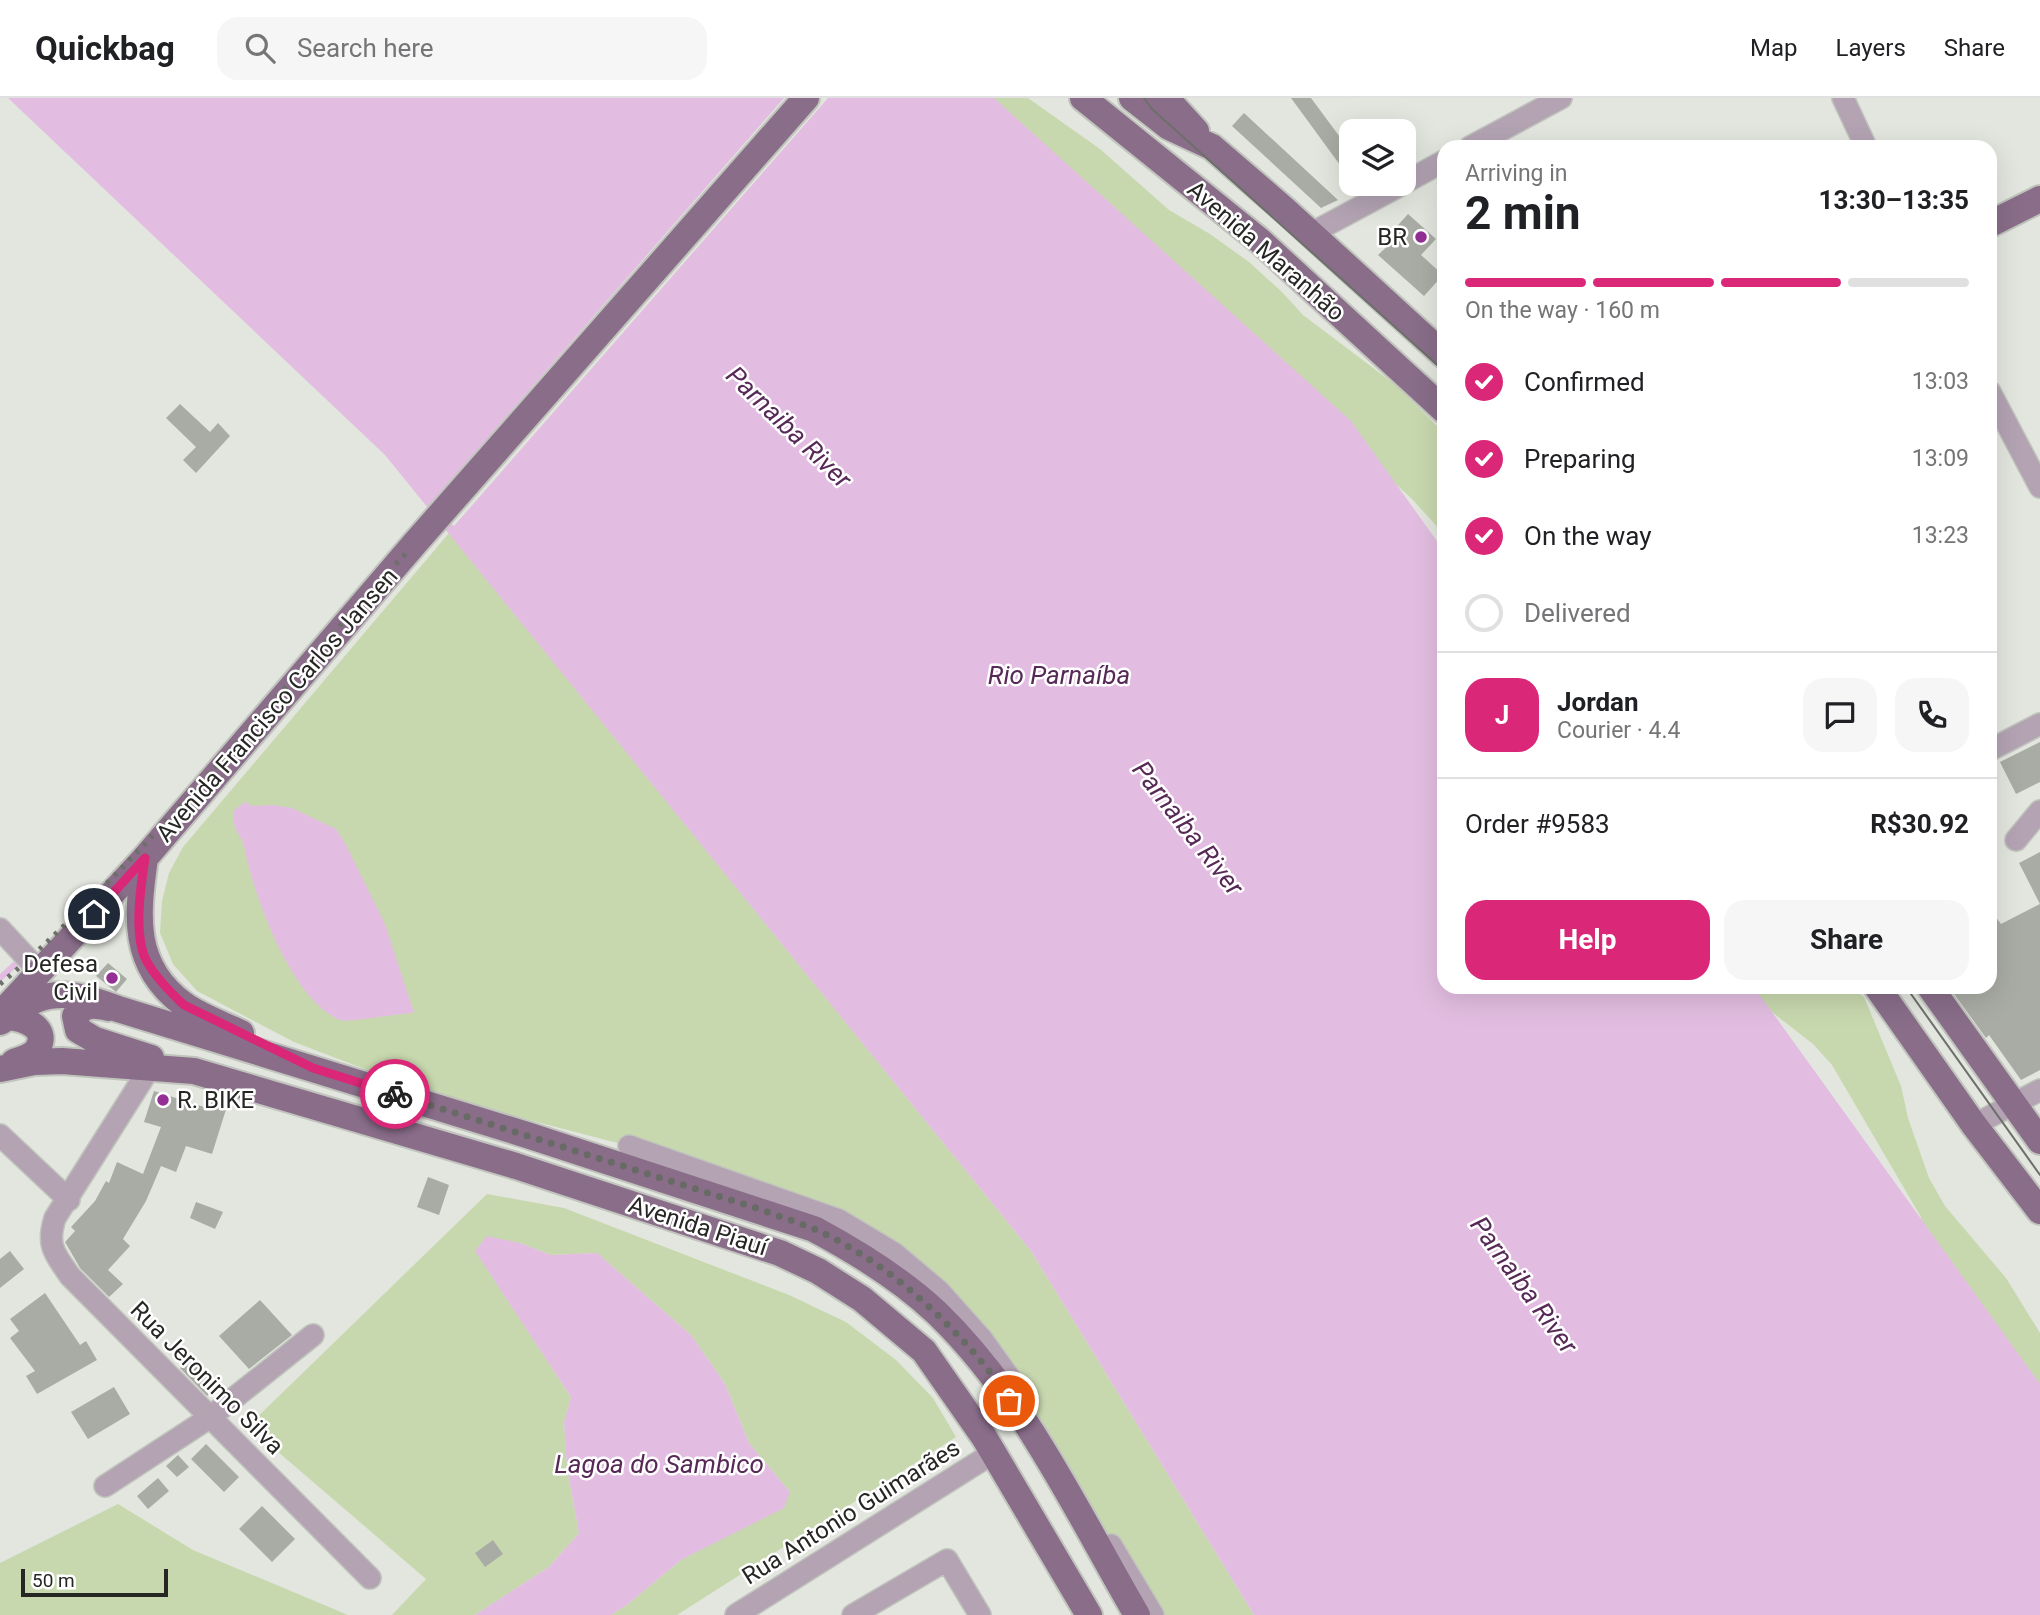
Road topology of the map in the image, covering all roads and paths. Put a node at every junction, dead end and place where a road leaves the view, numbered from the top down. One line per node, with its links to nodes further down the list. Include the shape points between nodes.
1 (806, 98): 24 (main road, Avenida Francisco Carlos Jansen)
2 (1083, 98): 17 (main road, Avenida Maranhão, via 1259,240)
3 (1132, 98): 9 (main road, Avenida Maranhão, via 1170,127)
4 (1166, 98): 9 (main road)
5 (1561, 98): 7 (street)
6 (1843, 98): 8 (street)
7 (1484, 140)
8 (1863, 140)
9 (1212, 147): 15 (main road, Avenida Maranhão)
10 (1437, 166): 11 (street)
11 (1416, 176)
12 (1379, 196): 15 (street)
13 (2040, 199): 14 (main road)
14 (1997, 220)
15 (1310, 234): 16 (main road, Avenida Maranhão)
16 (1437, 349)
17 (1437, 404)
18 (1997, 405): 19 (street)
19 (2040, 487)
20 (2040, 724): 21 (street)
21 (1997, 746)
22 (2040, 811): 23 (street)
23 (2016, 840)
24 (145, 858): 26 (main road, Avenida Francisco Carlos Jansen); 32 (main road, Avenida Piauí, via 141,934 145,958 159,979 184,1005)
25 (0, 929): 26 (street)
26 (40, 972): 30 (main road, Avenida Francisco Carlos Jansen)
27 (1882, 994): 37 (main road)
28 (1935, 994): 36 (main road)
29 (118, 1009): 30 (main road, Avenida Piauí, via 88,997 61,995 37,999); 32 (main road, Avenida Piauí); 34 (main road, via 91,1004 80,1009 75,1016 78,1030 95,1040)
30 (3, 1018): 31 (main road, via 32,1023 40,1039 33,1054)
31 (1, 1068): 33 (main road, via 62,1061)
32 (313, 1068): 52 (main road, Avenida Piauí, via 756,1208 814,1229 853,1250 936,1312 983,1363 1035,1439)
33 (149, 1069): 34 (main road, Avenida Piauí); 41 (street, Rua Jeronimo Silva)
34 (194, 1071): 45 (main road, Avenida Piauí, via 516,1166 780,1253 862,1299 923,1351)
35 (2040, 1090): 36 (street)
36 (2013, 1103): 37 (street); 39 (main road)
37 (1973, 1125): 42 (main road)
38 (0, 1135): 41 (street)
39 (2040, 1140)
40 (629, 1146): 53 (street, via 839,1220 894,1253 939,1291 982,1339 1025,1399)
41 (69, 1200): 44 (street, Rua Jeronimo Silva, via 55,1218 52,1251 70,1276)
42 (2040, 1212)
43 (313, 1335): 44 (street)
44 (209, 1418): 46 (street); 47 (street, Rua Jeronimo Silva)
45 (993, 1453): 48 (street, Rua Antonio Guimarães); 51 (main road, Avenida Piauí)
46 (105, 1486)
47 (370, 1578)
48 (736, 1615)
49 (853, 1615): 50 (street, via 947,1560)
50 (980, 1615)
51 (1089, 1615)
52 (1137, 1615)
53 (1153, 1615)

